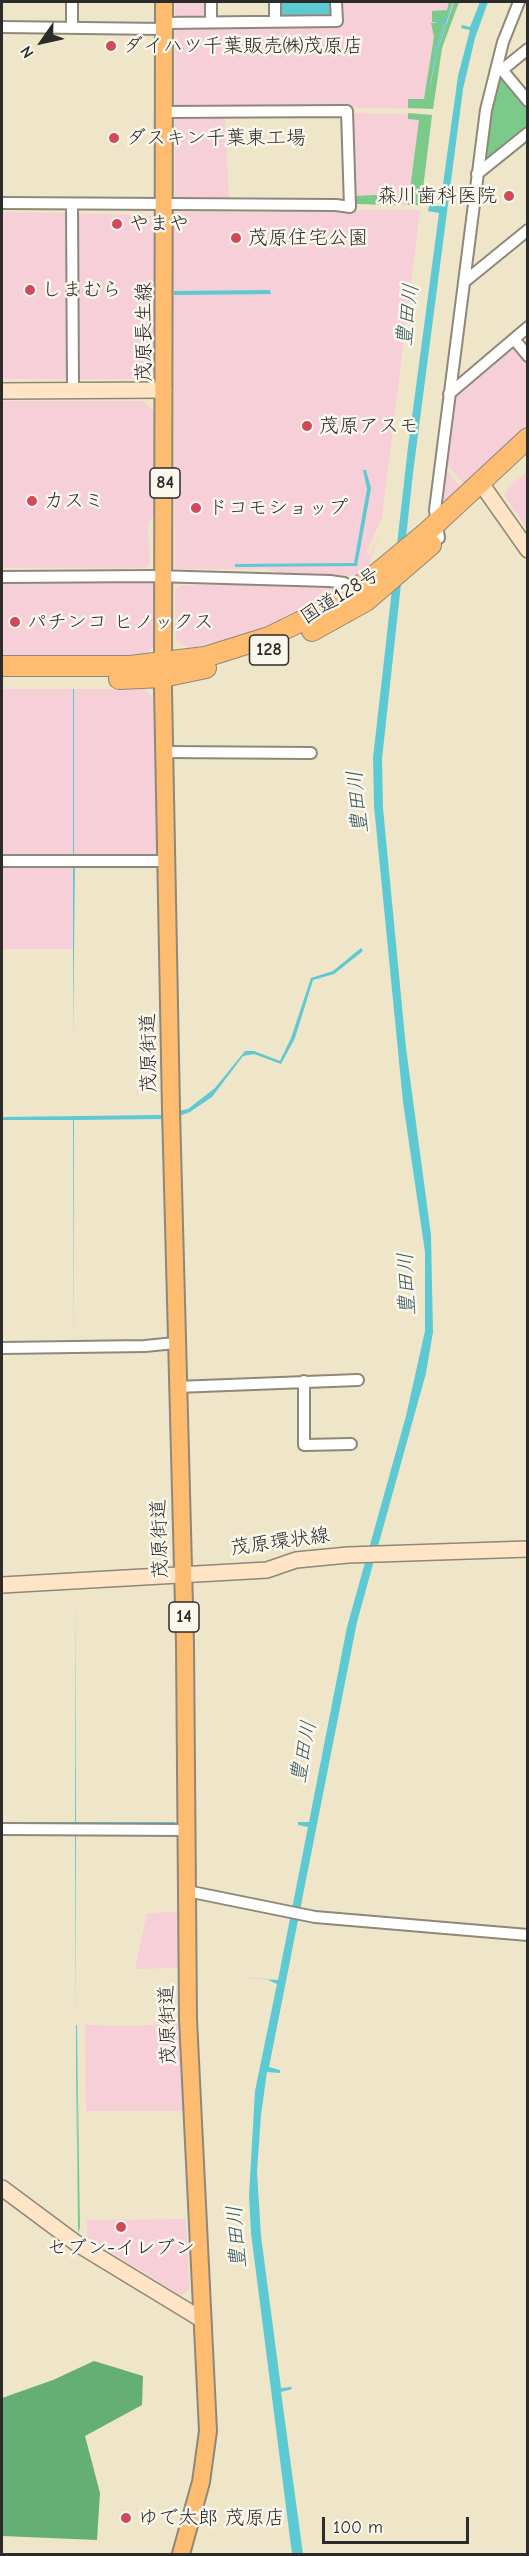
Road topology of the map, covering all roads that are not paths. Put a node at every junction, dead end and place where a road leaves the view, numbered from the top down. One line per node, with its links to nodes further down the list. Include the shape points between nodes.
1 (72, 2): 11 (street)
2 (164, 2): 9 (main road, 茂原長生線 / 84)
3 (212, 2): 8 (street)
4 (275, 2): 7 (street)
5 (336, 2): 7 (street, via 337,21)
6 (519, 2): 13 (street, via 503,42)
7 (275, 21): 8 (street)
8 (212, 22): 9 (street)
9 (164, 26): 11 (street); 15 (main road, 茂原長生線 / 84)
10 (2, 27): 11 (street)
11 (72, 27)
12 (528, 49): 13 (street)
13 (500, 67): 14 (street); 17 (street, via 486,110)
14 (528, 101)
15 (165, 112): 20 (main road, 茂原長生線 / 84); 20 (street, via 347,111 350,207)
16 (528, 133): 17 (street)
17 (477, 174): 22 (street)
18 (2, 203): 19 (street)
19 (72, 204): 20 (street); 26 (street)
20 (165, 205): 27 (main road, 茂原長生線 / 84)
21 (528, 230): 22 (street)
22 (464, 282): 29 (street)
23 (528, 327): 24 (street)
24 (514, 339): 25 (street); 29 (street)
25 (528, 356)
26 (73, 390): 27 (main road); 28 (main road)
27 (164, 390): 36 (main road, 茂原長生線 / 84)
28 (2, 391)
29 (449, 393): 33 (street)
30 (528, 438): 32 (highway, 国道128号 / 128)
31 (528, 455): 32 (highway, 国道128号 / 128)
32 (484, 487): 33 (highway, 国道128号 / 128); 34 (main road)
33 (431, 537): 37 (highway, 国道128号 / 128); 37 (highway, 国道128号 / 128, via 374,576)
34 (528, 550)
35 (2, 577): 36 (street)
36 (165, 577): 37 (street, via 330,580); 39 (main road, 茂原長生線 / 84)
37 (362, 594): 39 (highway, 国道128号 / 128, via 322,627 279,647 225,664)
38 (2, 666): 39 (highway, 国道128号 / 128)
39 (164, 669): 40 (highway, 国道128号 / 128, via 130,679); 41 (main road, 茂原街道 / 14)
40 (2, 679)
41 (165, 752): 42 (street); 44 (main road, 茂原街道 / 14)
42 (311, 753)
43 (2, 861): 44 (street)
44 (167, 861): 45 (main road, 茂原街道 / 14)
45 (175, 1343): 46 (street); 49 (main road, 茂原街道 / 14)
46 (2, 1348)
47 (358, 1380): 48 (street)
48 (304, 1382): 49 (street); 50 (street, via 304,1445)
49 (176, 1387): 52 (main road, 茂原街道 / 14)
50 (351, 1444)
51 (528, 1549): 52 (main road, 茂原環状線, via 349,1554 296,1560 267,1570)
52 (182, 1574): 53 (main road, 茂原環状線); 55 (main road, 茂原街道 / 14)
53 (2, 1585)
54 (2, 1830): 55 (street)
55 (185, 1830): 56 (main road, 茂原街道 / 14)
56 (187, 1891): 57 (street, via 315,1917); 59 (main road, 茂原街道 / 14, via 188,2019)
57 (528, 1935)
58 (2, 2188): 59 (main road, via 76,2243)
59 (201, 2319): 60 (main road, 茂原街道 / 14, via 207,2431 201,2482)
60 (181, 2554)

